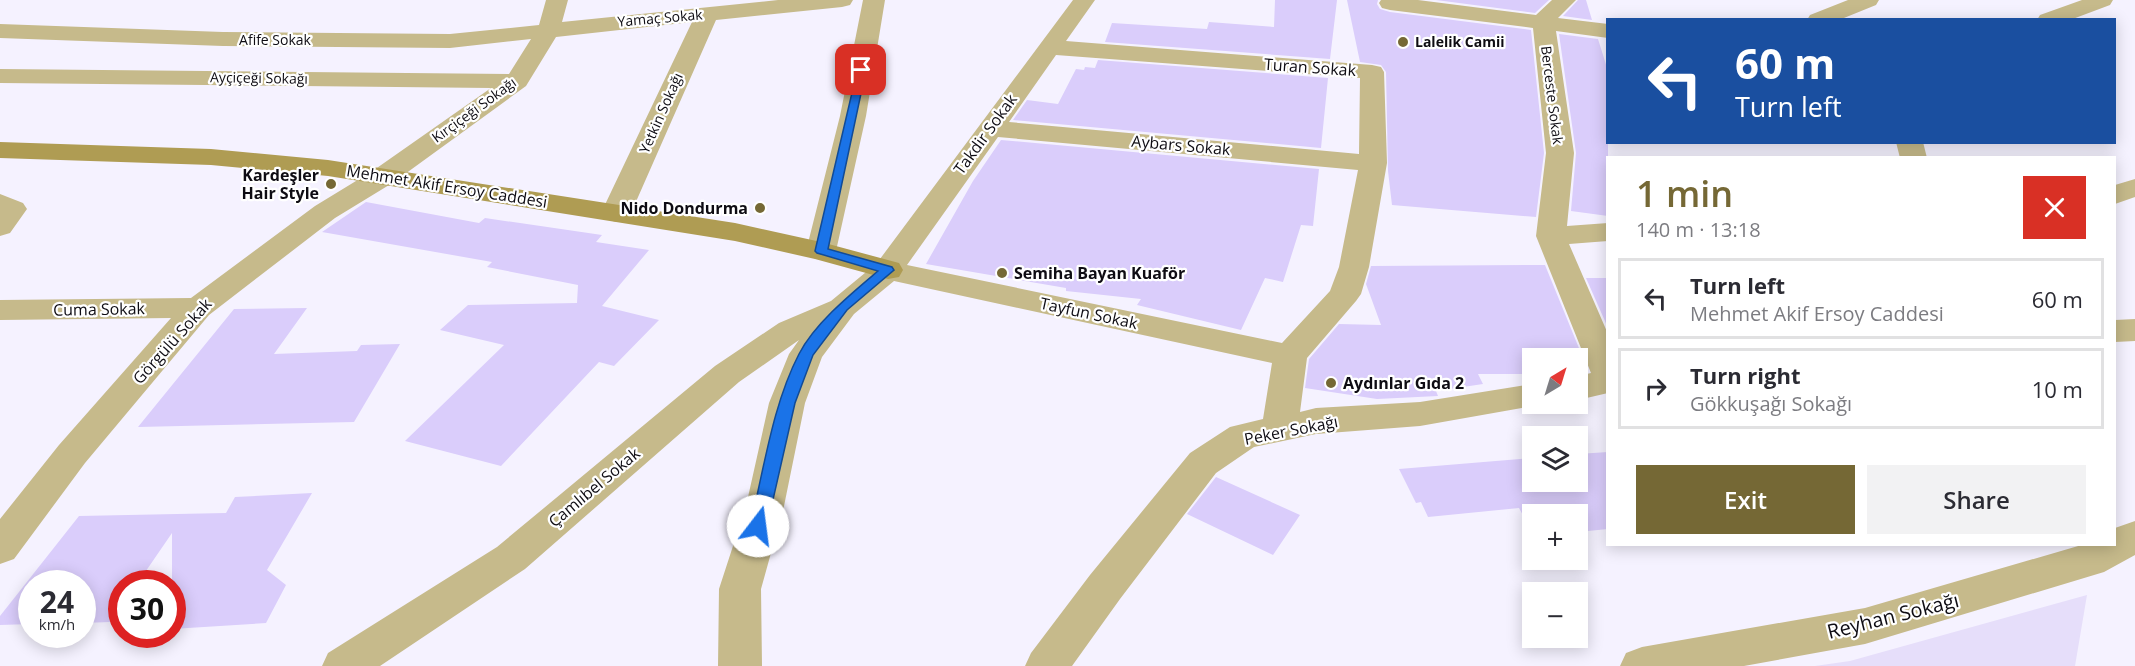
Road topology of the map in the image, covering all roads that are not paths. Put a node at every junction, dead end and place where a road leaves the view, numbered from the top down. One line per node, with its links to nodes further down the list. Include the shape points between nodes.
1 (557, 0): 13 (street, Kırçiçeği Sokağı)
2 (842, 0): 9 (street, Yamaç Sokak)
3 (874, 0): 30 (street, via 853,116)
4 (1084, 0): 16 (street, Takdir Sokak)
5 (1566, 0): 12 (street, Berceste Sokak, via 1545,18)
6 (2102, 0): 11 (street)
7 (1390, 3): 12 (street)
8 (1857, 7): 10 (street)
9 (707, 14): 13 (street, Yamaç Sokak); 26 (street, Yetkin Sokağı)
10 (1824, 18)
11 (2053, 18)
12 (1544, 24): 14 (street); 29 (street, Berceste Sokak, via 1560,153)
13 (549, 29): 15 (street, Afife Sokak, via 450,41); 18 (street, Kırçiçeği Sokağı)
14 (1606, 32)
15 (3, 34)
16 (1048, 47): 19 (street, Takdir Sokak); 21 (street, Turan Sokak, via 1372,72)
17 (0, 75): 18 (street, Ayçiçeği Sokağı)
18 (517, 81): 22 (street, Kırçiçeği Sokağı)
19 (989, 128): 21 (street, Aybars Sokak); 31 (street, Takdir Sokak)
20 (2, 152): 22 (street, Mehmet Akif Ersoy Caddesi, via 211,157)
21 (1373, 163): 37 (street, Turan Sokak, via 1346,294)
22 (384, 176): 26 (street, Mehmet Akif Ersoy Caddesi); 32 (street, Görgülü Sokak, via 325,212)
23 (2135, 187): 24 (street)
24 (2116, 195)
25 (0, 203): 27 (street, via 13,209)
26 (616, 213): 30 (street, Mehmet Akif Ersoy Caddesi, via 735,232)
27 (0, 227)
28 (1606, 232): 29 (street)
29 (1551, 236): 38 (street, Berceste Sokak)
30 (821, 251): 31 (street, Mehmet Akif Ersoy Caddesi)
31 (888, 270): 33 (street, Takdir Sokak); 37 (street, Tayfun Sokak)
32 (198, 308): 34 (street, Cuma Sokak); 44 (street, Görgülü Sokak, via 72,454)
33 (843, 308): 45 (street, Çamlıbel Sokak, via 791,330 727,375 511,558); 46 (street, via 806,354 787,403 765,506 740,589)
34 (0, 310)
35 (2135, 330): 36 (street)
36 (2116, 331)
37 (1290, 356): 42 (street)
38 (1606, 369)
39 (1606, 381): 40 (street)
40 (1588, 386)
41 (1522, 398): 42 (street, Peker Sokağı, via 1420,414 1316,421)
42 (1280, 428): 47 (street, Peker Sokağı, via 1243,436 1203,463)
43 (2135, 536): 48 (street, Reyhan Sokağı, via 2090,561 1865,626)
44 (0, 548)
45 (344, 666)
46 (740, 666)
47 (1047, 666)
48 (1642, 666)

